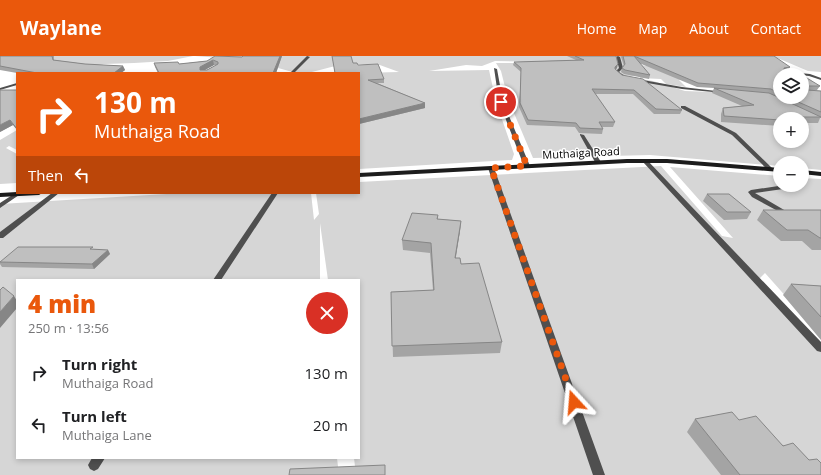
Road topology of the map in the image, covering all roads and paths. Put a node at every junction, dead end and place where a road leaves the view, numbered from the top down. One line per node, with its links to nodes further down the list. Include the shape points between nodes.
1 (308, 57): 4 (street)
2 (618, 57): 6 (street, via 621,68 617,72)
3 (495, 69): 16 (street, via 501,102)
4 (293, 72)
5 (809, 76): 8 (street)
6 (628, 78)
7 (633, 79): 11 (street, via 667,86)
8 (821, 79)
9 (16, 84): 10 (street)
10 (0, 89)
11 (728, 92)
12 (682, 107): 18 (street, via 734,134)
13 (582, 135): 15 (street)
14 (645, 161): 15 (main road, Muthaiga Road); 18 (main road, Muthaiga Road); 32 (street)
15 (598, 162): 16 (main road, Muthaiga Road)
16 (527, 166): 17 (main road, Muthaiga Road)
17 (491, 168): 22 (main road, Muthaiga Road); 33 (street)
18 (770, 169): 19 (main road, Muthaiga Road)
19 (773, 169)
20 (809, 173): 21 (main road)
21 (821, 174)
22 (360, 175)
23 (773, 188): 29 (street, via 751,194)
24 (17, 194): 27 (main road); 28 (street)
25 (55, 194): 30 (street)
26 (274, 194): 31 (street)
27 (0, 195)
28 (0, 206)
29 (792, 217)
30 (0, 236)
31 (218, 279)
32 (821, 348)
33 (599, 475)

